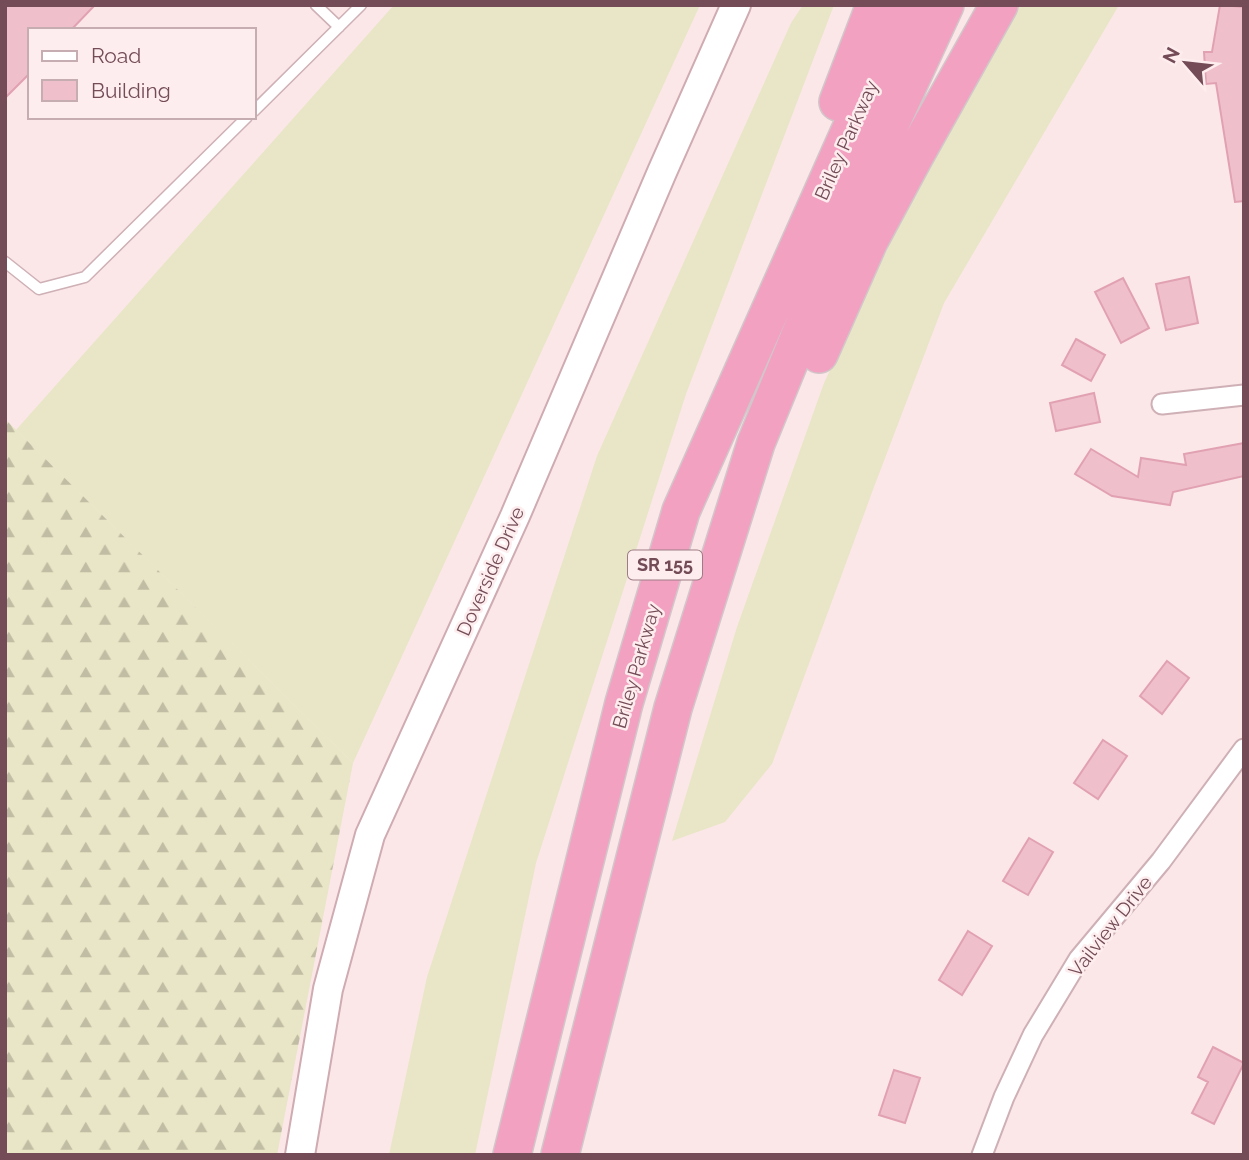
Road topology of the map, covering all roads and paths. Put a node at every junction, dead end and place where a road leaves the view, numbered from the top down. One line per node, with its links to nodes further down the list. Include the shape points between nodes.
1 (316, 5): 8 (lane)
2 (361, 5): 8 (lane)
3 (736, 5): 17 (street, Doverside Drive, via 515,516 370,835 328,989)
4 (875, 5): 14 (highway, via 824,139 751,308)
5 (906, 5): 14 (highway, Briley Parkway / SR 155)
6 (945, 5): 15 (highway, Briley Parkway / SR 155, via 857,196 756,443)
7 (999, 5): 15 (highway, via 869,241 768,471 724,591)
8 (339, 27): 9 (lane)
9 (256, 109)
10 (245, 119): 11 (lane, via 85,277 39,289)
11 (5, 262)
12 (1244, 395): 13 (street)
13 (1162, 404)
14 (681, 511): 18 (highway, Briley Parkway / SR 155, via 624,703)
15 (673, 708): 19 (highway, Briley Parkway / SR 155)
16 (1244, 749): 20 (street, Vailview Drive, via 1161,861 1079,959 1033,1035)
17 (300, 1155)
18 (512, 1155)
19 (559, 1155)
20 (982, 1155)

